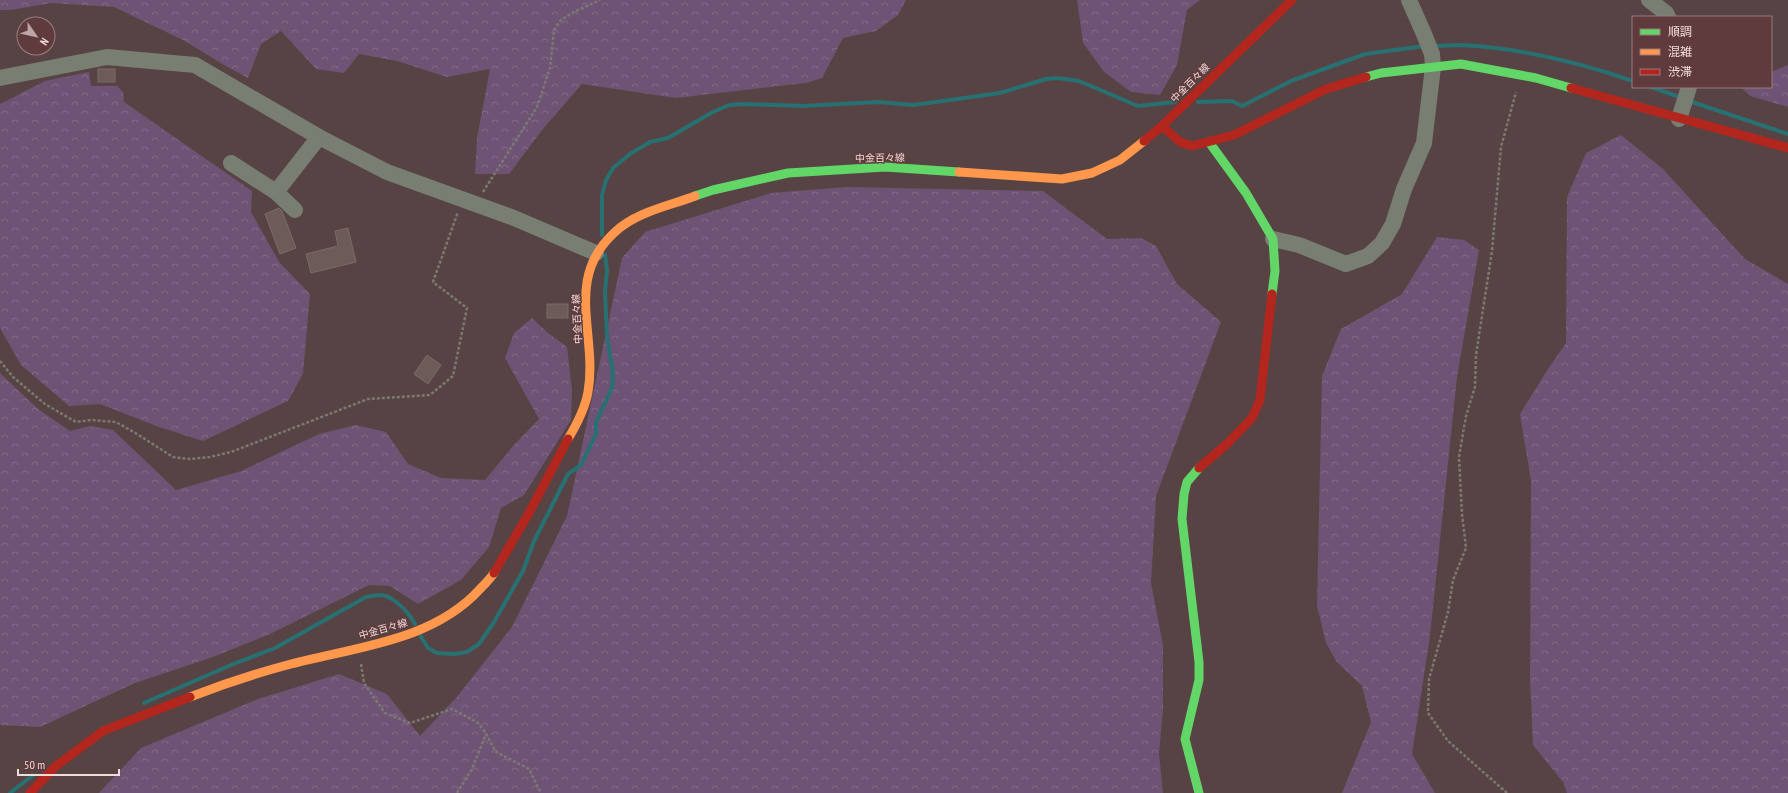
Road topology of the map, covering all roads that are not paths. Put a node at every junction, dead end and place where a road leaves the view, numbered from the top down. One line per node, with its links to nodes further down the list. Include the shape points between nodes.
1 (1292, 0): 9 (main road, 中金百々線)
2 (1409, 0): 5 (street)
3 (1649, 0): 4 (street)
4 (1668, 16)
5 (1432, 60): 8 (main road, via 1521,74); 11 (main road, via 1326,88 1234,135); 16 (street, via 1424,143 1404,189 1393,224 1382,243 1368,256 1346,264 1299,245)
6 (0, 78): 10 (street, via 107,56 195,65)
7 (1689, 89): 8 (street)
8 (1681, 116): 12 (main road)
9 (1162, 126): 11 (main road, via 1180,142 1192,146); 17 (main road, 中金百々線, via 1120,160 1092,173 1062,179 885,167 788,173 713,190 642,215 616,231)
10 (319, 137): 14 (street); 17 (street, via 387,172 478,205)
11 (1210, 142): 16 (main road, via 1246,193)
12 (1788, 148)
13 (231, 163): 14 (street)
14 (276, 192): 15 (street)
15 (295, 210)
16 (1273, 239): 19 (main road, via 1275,271 1260,400 1252,418 1227,444 1195,471 1187,482 1184,494 1182,519 1199,680 1186,739)
17 (596, 253): 18 (main road, 中金百々線, via 587,279 585,302 590,355 588,392 581,416 492,576 472,598 443,619 408,635 226,683 103,731 56,766)
18 (30, 793)
19 (1199, 793)

